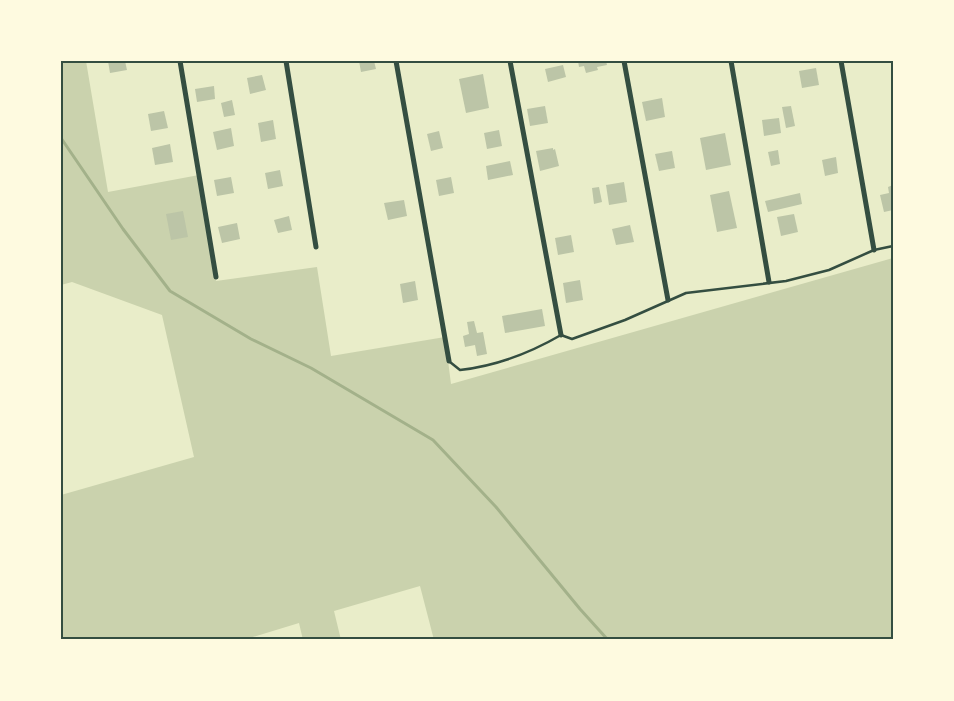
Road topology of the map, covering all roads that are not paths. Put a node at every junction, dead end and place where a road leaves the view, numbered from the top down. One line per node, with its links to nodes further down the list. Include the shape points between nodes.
1 (180, 61): 11 (street)
2 (286, 61): 9 (street)
3 (396, 61): 15 (street)
4 (510, 61): 14 (street)
5 (624, 61): 13 (street)
6 (731, 61): 12 (street)
7 (840, 61): 10 (street)
8 (893, 246): 10 (lane)
9 (316, 247)
10 (874, 250): 12 (lane, via 829,270)
11 (216, 277)
12 (769, 282): 13 (lane, via 686,293)
13 (668, 300): 14 (lane, via 572,339)
14 (560, 335): 15 (lane, via 537,349 479,368 460,370)
15 (449, 361)

